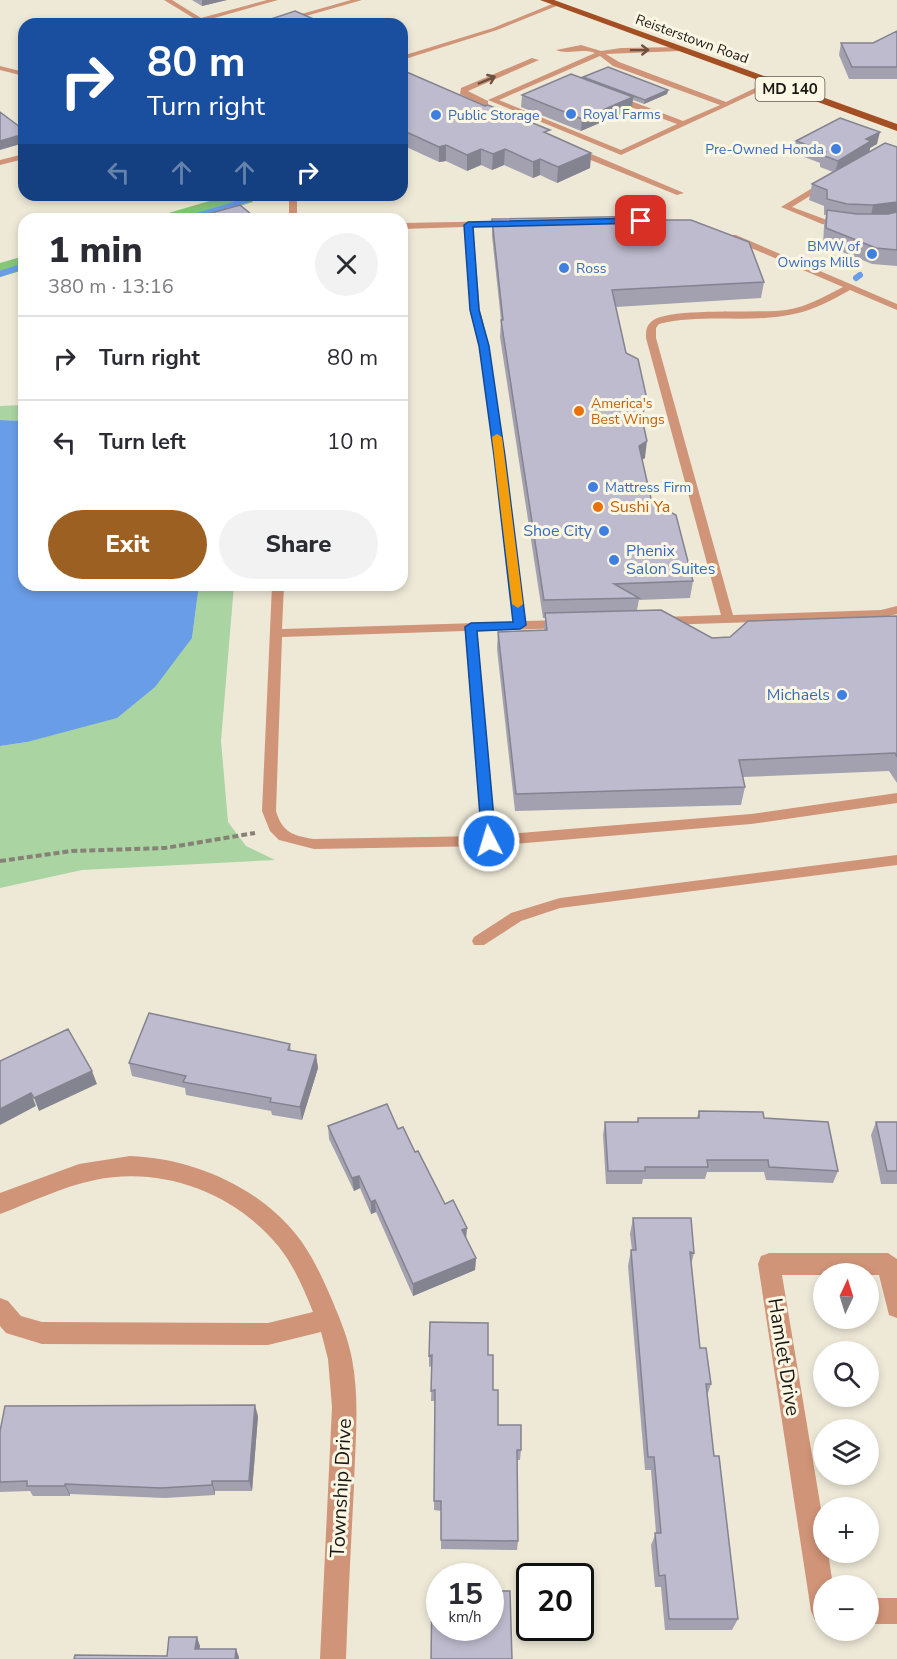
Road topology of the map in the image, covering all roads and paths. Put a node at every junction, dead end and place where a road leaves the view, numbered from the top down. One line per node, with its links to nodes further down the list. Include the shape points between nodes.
1 (166, 0): 6 (lane)
2 (275, 0): 7 (lane)
3 (359, 0): 8 (lane)
4 (545, 0): 5 (main road, Reisterstown Road / MD 140)
5 (556, 4): 9 (main road, Reisterstown Road / MD 140); 12 (lane, via 495,29)
6 (197, 18)
7 (208, 18)
8 (292, 18)
9 (680, 49): 11 (lane, one-way to 9); 23 (main road, Reisterstown Road / MD 140)
10 (560, 50): 11 (lane, via 581,47)
11 (601, 53): 14 (lane); 19 (lane)
12 (408, 55)
13 (535, 60): 30 (lane, one-way to 13, via 464,94 464,90)
14 (616, 64): 16 (lane); 18 (lane)
15 (0, 68): 17 (lane)
16 (603, 69)
17 (18, 72)
18 (636, 72): 20 (lane); 22 (lane)
19 (554, 75): 21 (lane); 30 (lane)
20 (624, 77)
21 (564, 78)
22 (657, 79): 24 (lane); 25 (lane)
23 (773, 83): 32 (lane); 36 (main road, Reisterstown Road / MD 140)
24 (644, 85)
25 (680, 87): 28 (lane); 32 (lane)
26 (606, 94): 29 (lane)
27 (626, 94): 29 (lane)
28 (666, 94)
29 (616, 98): 33 (lane)
30 (489, 102): 34 (lane); 38 (lane)
31 (648, 102): 33 (lane)
32 (725, 104): 35 (lane)
33 (638, 107): 35 (lane)
34 (473, 108)
35 (683, 124): 38 (lane)
36 (897, 128)
37 (560, 144): 40 (lane)
38 (621, 153): 40 (lane)
39 (18, 158): 41 (lane)
40 (604, 162): 43 (lane)
41 (0, 163)
42 (833, 180): 46 (lane, via 785,207 825,222)
43 (680, 194)
44 (521, 223): 45 (lane)
45 (468, 225): 47 (lane); 56 (lane, via 475,310 486,364)
46 (853, 225)
47 (408, 226)
48 (720, 232): 49 (lane)
49 (850, 287): 50 (lane); 53 (lane, via 797,311 684,316 656,322 651,328)
50 (897, 307)
51 (278, 591): 58 (lane)
52 (897, 610): 53 (lane, via 881,614)
53 (728, 619): 54 (lane)
54 (645, 621)
55 (577, 624): 56 (lane)
56 (520, 625): 57 (lane)
57 (471, 627): 58 (lane); 61 (lane)
58 (277, 633): 60 (lane, via 269,811)
59 (897, 798): 61 (lane, via 751,819)
60 (273, 828): 61 (lane, via 288,840 314,844); 63 (path, via 165,848 72,851)
61 (489, 841)
62 (897, 860): 64 (lane, via 560,903 516,917)
63 (0, 861)
64 (479, 940)
65 (0, 1204): 68 (street, Township Drive, via 44,1184 82,1173 133,1166 173,1171 216,1185 255,1210 287,1240)
66 (897, 1307): 69 (street, Hamlet Drive, via 888,1264 769,1264)
67 (0, 1310): 68 (street, via 14,1325 42,1333 268,1334)
68 (329, 1319): 72 (street, Township Drive, via 340,1359 344,1409)
69 (818, 1575)
70 (879, 1611): 71 (street)
71 (897, 1611)
72 (333, 1659)

